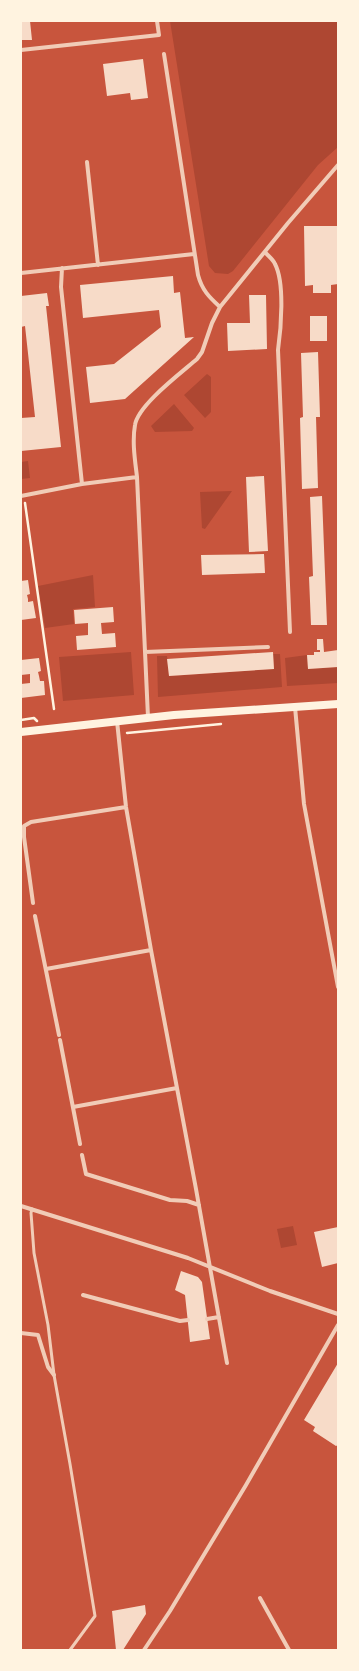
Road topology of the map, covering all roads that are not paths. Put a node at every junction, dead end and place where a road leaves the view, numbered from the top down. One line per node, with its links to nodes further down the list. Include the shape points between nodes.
1 (157, 21): 2 (street, via 159,35)
2 (21, 50)
3 (164, 54): 7 (street)
4 (87, 162): 8 (street)
5 (338, 165): 6 (street)
6 (265, 252): 11 (street); 15 (street, via 275,264 280,281 282,328 278,350)
7 (194, 254): 8 (street); 11 (street, via 201,286 208,297)
8 (98, 265): 9 (street)
9 (62, 268): 10 (street); 13 (street)
10 (21, 273)
11 (220, 307): 12 (street, via 197,359 150,400 138,417 134,443)
12 (137, 478): 13 (street); 17 (street)
13 (82, 484): 14 (street)
14 (22, 496)
15 (290, 632)
16 (268, 647): 17 (street)
17 (145, 652): 20 (street)
18 (338, 704): 19 (main road)
19 (295, 706): 20 (main road); 28 (street, via 304,804)
20 (148, 717): 21 (main road)
21 (117, 721): 22 (main road); 23 (street)
22 (21, 732)
23 (126, 806): 24 (street, via 31,822 24,826); 26 (street)
24 (33, 903)
25 (35, 916): 27 (street)
26 (150, 950): 27 (street); 29 (street)
27 (46, 969): 30 (street)
28 (338, 987)
29 (177, 1088): 30 (street); 33 (street)
30 (74, 1107): 31 (street)
31 (80, 1144)
32 (82, 1155): 33 (street, via 86,1174 170,1200)
33 (199, 1204): 36 (street)
34 (21, 1206): 35 (street)
35 (32, 1209): 36 (street, via 188,1258); 45 (lane, via 30,1213 34,1253 48,1325)
36 (210, 1268): 38 (street, via 270,1292); 39 (street)
37 (83, 1294): 41 (street, via 180,1321)
38 (338, 1314)
39 (219, 1317): 40 (street); 44 (street)
40 (207, 1319)
41 (188, 1320)
42 (338, 1325): 47 (street)
43 (21, 1333): 45 (street, via 38,1335 48,1366)
44 (227, 1363)
45 (54, 1375): 48 (lane, via 95,1616)
46 (260, 1598): 49 (street)
47 (148, 1649)
48 (70, 1650)
49 (289, 1650)

